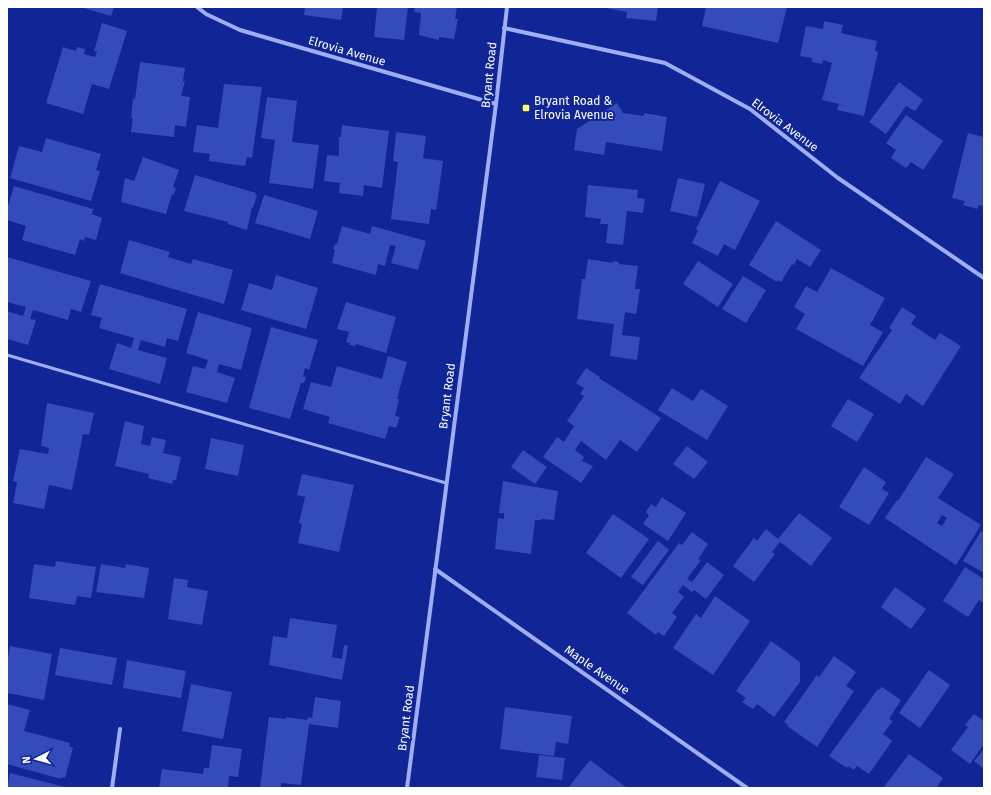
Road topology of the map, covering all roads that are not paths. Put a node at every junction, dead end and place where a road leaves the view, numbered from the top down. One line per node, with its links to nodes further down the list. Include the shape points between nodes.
1 (197, 7): 4 (street, Elrovia Avenue, via 240,30)
2 (507, 7): 3 (street, Bryant Road)
3 (504, 28): 4 (street, Bryant Road); 5 (street, Elrovia Avenue, via 665,63 750,110 838,178)
4 (496, 104): 7 (street, Bryant Road)
5 (984, 278)
6 (7, 355): 7 (lane)
7 (446, 483): 8 (street, Bryant Road)
8 (435, 569): 11 (street, Bryant Road); 12 (street, Maple Avenue)
9 (120, 729): 10 (street)
10 (112, 788)
11 (407, 788)
12 (747, 788)

